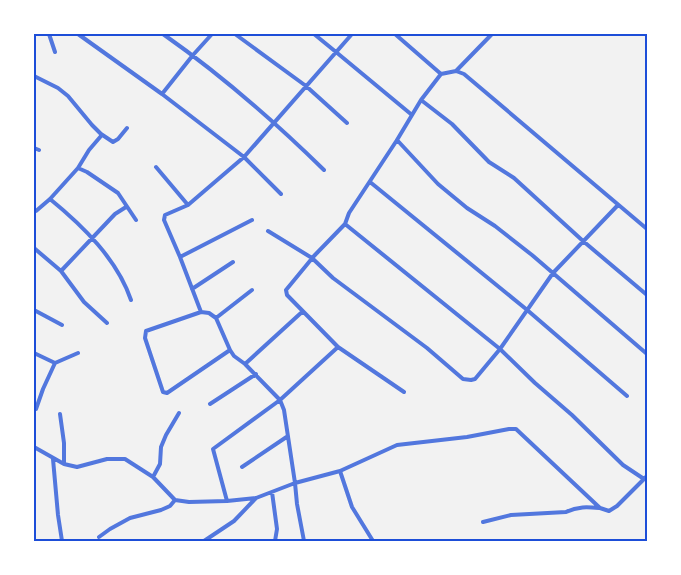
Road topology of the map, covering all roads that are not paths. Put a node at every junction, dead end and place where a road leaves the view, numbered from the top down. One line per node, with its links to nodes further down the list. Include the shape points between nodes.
1 (49, 34): 10 (street)
2 (78, 34): 17 (street)
3 (163, 34): 12 (street)
4 (212, 34): 12 (street)
5 (236, 34): 16 (street)
6 (314, 34): 11 (street)
7 (352, 34): 11 (street)
8 (394, 34): 14 (street)
9 (492, 34): 13 (street)
10 (55, 52)
11 (336, 52): 16 (street); 19 (street)
12 (193, 55): 17 (street); 20 (street)
13 (456, 71): 14 (street); 35 (street, via 464,74)
14 (441, 74): 18 (street)
15 (34, 76): 23 (street, via 68,96)
16 (306, 86): 20 (street); 21 (street)
17 (162, 94): 27 (street)
18 (421, 100): 19 (street); 44 (street)
19 (412, 116): 24 (street)
20 (274, 122): 27 (street); 30 (street)
21 (347, 123)
22 (127, 128): 23 (street, via 114,142)
23 (101, 134): 29 (street)
24 (397, 140): 31 (street); 50 (street, via 438,184)
25 (34, 148): 26 (street)
26 (39, 150)
27 (244, 157): 32 (street); 34 (street)
28 (156, 167): 34 (street)
29 (78, 168): 33 (street); 36 (street, via 118,193)
30 (324, 170)
31 (370, 182): 40 (street); 55 (street)
32 (282, 194)
33 (50, 199): 37 (street); 43 (street)
34 (188, 205): 46 (street, via 165,215 164,220)
35 (618, 205): 41 (street); 44 (street)
36 (126, 207): 38 (street); 43 (street)
37 (34, 211)
38 (136, 220)
39 (252, 220): 46 (street)
40 (345, 224): 47 (street); 63 (street)
41 (647, 229)
42 (268, 231): 47 (street)
43 (92, 238): 49 (street); 54 (street, via 118,273)
44 (583, 241): 50 (street); 53 (street)
45 (34, 248): 49 (street)
46 (180, 257): 51 (street)
47 (312, 258): 58 (street, via 286,290 286,296); 63 (street, via 463,379 476,379)
48 (233, 262): 51 (street)
49 (62, 271): 60 (street, via 84,302)
50 (553, 273): 55 (street); 67 (street)
51 (192, 289): 57 (street)
52 (252, 290): 59 (street)
53 (647, 295)
54 (131, 300)
55 (526, 309): 63 (street); 72 (street)
56 (34, 310): 61 (street)
57 (201, 312): 59 (street); 64 (street, via 146,331 145,338 163,392 167,393)
58 (302, 312): 62 (street); 69 (street)
59 (216, 318): 64 (street)
60 (107, 323)
61 (62, 325)
62 (338, 347): 71 (street); 73 (street)
63 (500, 348): 85 (street, via 624,464)
64 (230, 350): 69 (street)
65 (34, 353): 68 (street)
66 (78, 353): 68 (street)
67 (647, 354)
68 (55, 363): 75 (street)
69 (245, 364): 70 (street)
70 (256, 374): 73 (street); 74 (street)
71 (404, 392)
72 (627, 396)
73 (280, 400): 78 (street); 90 (street, via 213,449)
74 (210, 404)
75 (36, 409)
76 (179, 413): 84 (street, via 166,435 160,464)
77 (60, 414): 81 (street)
78 (288, 436): 82 (street); 86 (street)
79 (34, 447): 80 (street)
80 (54, 459): 81 (street); 94 (street)
81 (64, 464): 84 (street, via 77,467 107,459 125,459)
82 (242, 467)
83 (340, 471): 86 (street); 91 (street, via 397,445 516,429); 98 (street, via 352,507)
84 (152, 477): 89 (street)
85 (646, 477): 91 (street, via 617,506 609,511)
86 (295, 483): 87 (street); 97 (street)
87 (272, 492): 88 (street); 96 (street)
88 (256, 498): 90 (street); 95 (street, via 234,522)
89 (176, 500): 90 (street); 93 (street, via 161,510 130,518)
90 (227, 501)
91 (600, 508): 92 (street, via 511,515)
92 (483, 522)
93 (99, 537)
94 (62, 541)
95 (204, 541)
96 (276, 541)
97 (304, 541)
98 (372, 541)

